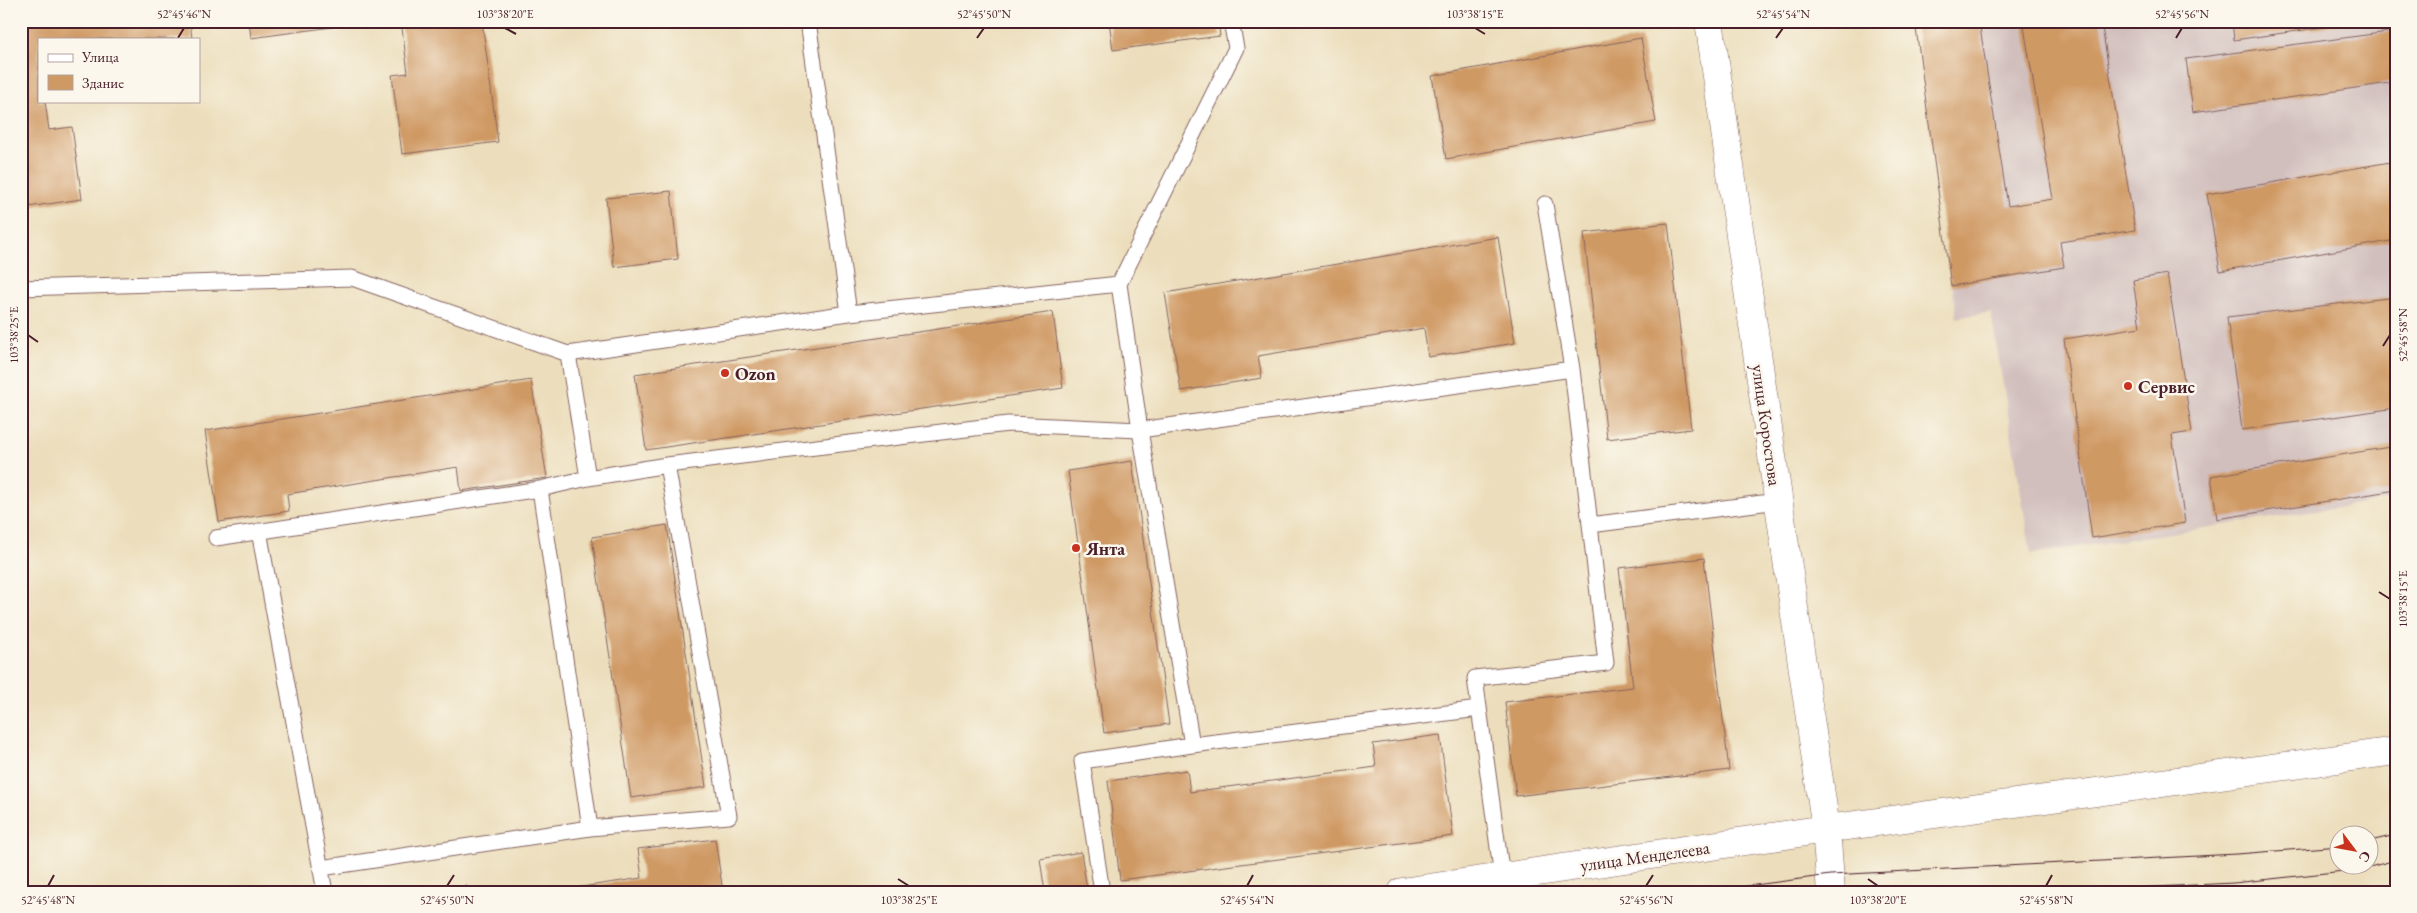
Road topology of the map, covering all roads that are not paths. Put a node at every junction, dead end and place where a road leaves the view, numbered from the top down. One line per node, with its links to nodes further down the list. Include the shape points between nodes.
1 (808, 21): 7 (lane)
2 (1231, 21): 5 (lane, via 1236,48)
3 (1709, 21): 14 (main road, улица Коростова)
4 (1545, 204): 9 (lane)
5 (1119, 284): 7 (lane); 10 (lane)
6 (21, 288): 8 (lane, via 352,278)
7 (849, 313): 8 (lane)
8 (568, 354): 12 (lane)
9 (1572, 370): 10 (lane); 15 (lane)
10 (1140, 430): 11 (lane, via 1008,424); 19 (lane)
11 (667, 465): 12 (lane); 21 (lane, via 729,816)
12 (588, 478): 13 (lane)
13 (540, 489): 16 (lane); 21 (lane)
14 (1778, 501): 15 (lane); 22 (main road, улица Коростова)
15 (1590, 525): 18 (lane, via 1606,663 1476,678)
16 (259, 530): 17 (lane); 23 (lane)
17 (216, 538)
18 (1479, 709): 19 (lane); 24 (lane)
19 (1192, 745): 26 (lane, via 1082,761)
20 (2396, 751): 22 (main road, улица Менделеева)
21 (590, 828): 23 (lane)
22 (1826, 829): 24 (main road, улица Менделеева); 28 (main road)
23 (321, 868): 25 (lane)
24 (1502, 877): 27 (main road, улица Менделеева)
25 (325, 892)
26 (1102, 892)
27 (1402, 892)
28 (1831, 892)

